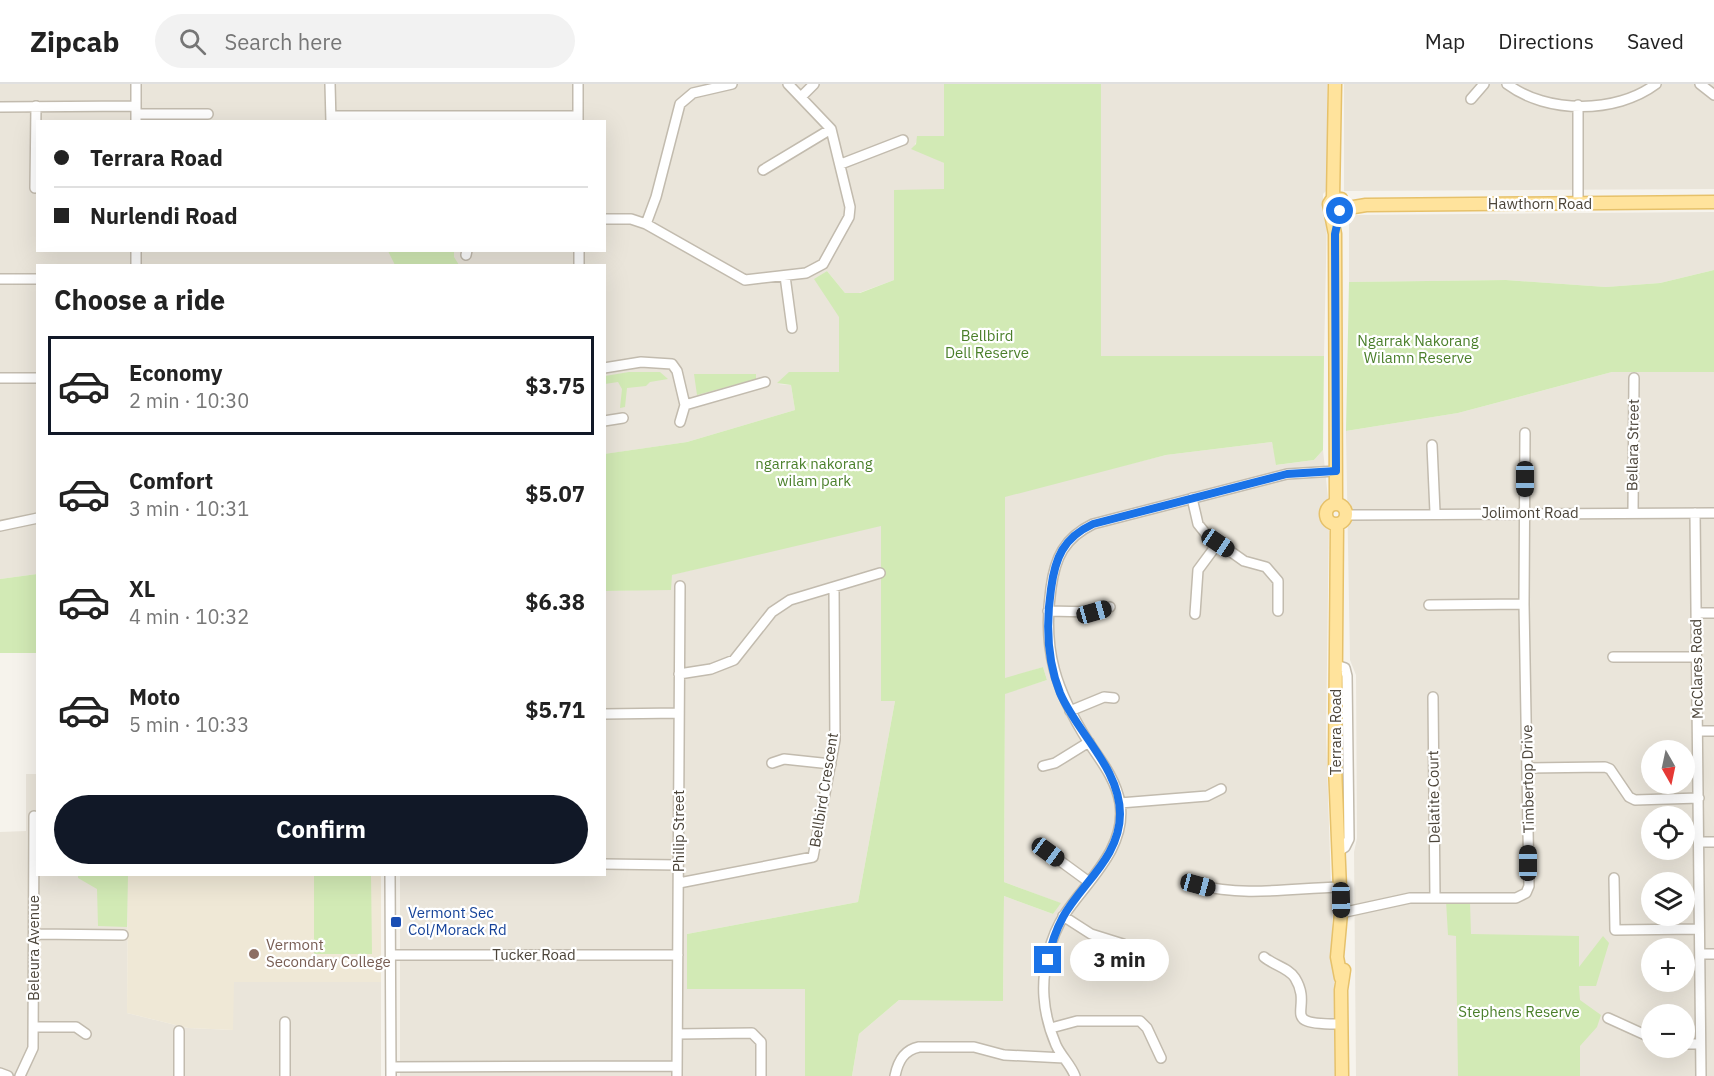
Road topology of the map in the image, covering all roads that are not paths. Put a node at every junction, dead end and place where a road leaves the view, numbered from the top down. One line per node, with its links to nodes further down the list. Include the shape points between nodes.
1 (136, 84): 18 (street)
2 (330, 84): 20 (street)
3 (578, 84): 21 (street)
4 (732, 84): 31 (street, via 693,93 680,104)
5 (788, 84): 13 (street)
6 (814, 84): 13 (street)
7 (1335, 84): 28 (main road)
8 (1484, 84): 14 (street)
9 (1507, 84): 15 (street, via 1536,101)
10 (1656, 84): 15 (street, via 1632,99)
11 (1700, 84): 12 (street)
12 (1714, 95)
13 (801, 97): 22 (street)
14 (1471, 99)
15 (1578, 105): 29 (street)
16 (36, 106): 17 (street); 18 (street); 26 (street)
17 (0, 107)
18 (136, 114): 19 (street)
19 (208, 114)
20 (331, 119): 21 (street)
21 (578, 119)
22 (831, 129): 24 (street); 25 (street)
23 (903, 140): 24 (street)
24 (841, 164): 32 (street, via 849,196 849,217 822,264 806,273)
25 (763, 170)
26 (35, 188)
27 (1714, 202): 29 (main road, Hawthorn Road)
28 (1339, 204): 29 (main road, Hawthorn Road); 47 (main road, via 1335,234)
29 (1578, 204)
30 (606, 219): 31 (street, via 632,219)
31 (646, 224): 32 (street, via 745,280)
32 (785, 276): 35 (street)
33 (0, 279): 34 (street)
34 (36, 279)
35 (792, 328)
36 (606, 368): 41 (street, via 641,362 672,364)
37 (0, 378): 38 (street)
38 (36, 378)
39 (1634, 378): 52 (street, Bellara Street)
40 (765, 382): 41 (street)
41 (685, 405): 44 (street)
42 (623, 418): 43 (street)
43 (606, 421)
44 (680, 422)
45 (1525, 433): 51 (street, Timbertop Drive)
46 (1432, 445): 50 (street)
47 (1336, 471): 48 (street, via 1287,474); 49 (main road)
48 (1192, 498): 59 (street, via 1198,524); 66 (street, via 1093,524 1070,538 1054,567)
49 (1336, 504): 55 (main road); 57 (main road, via 1328,507 1326,514 1330,522)
50 (1434, 512): 51 (street, Jolimont Road); 55 (street, Jolimont Road)
51 (1525, 513): 52 (street, Jolimont Road); 63 (street, Timbertop Drive)
52 (1633, 513): 53 (street, Jolimont Road)
53 (1695, 513): 54 (street, Jolimont Road); 68 (street, McClares Road)
54 (1714, 513)
55 (1346, 514): 57 (main road, via 1344,521)
56 (36, 518): 58 (street)
57 (1337, 524): 100 (main road, Terrara Road, via 1335,767)
58 (0, 526)
59 (1218, 543): 67 (street, via 1244,561 1266,567 1278,581); 70 (street, via 1198,570)
60 (880, 573): 62 (street)
61 (680, 586): 73 (street, Philip Street)
62 (834, 587): 73 (street, via 781,605 734,660 711,669); 83 (street, Bellbird Crescent, via 835,740)
63 (1524, 604): 64 (street); 85 (street, Timbertop Drive)
64 (1429, 605)
65 (1110, 607): 66 (street, via 1094,612)
66 (1048, 611): 76 (street, via 1054,673)
67 (1278, 611)
68 (1697, 613): 69 (street); 72 (street, McClares Road)
69 (1714, 613)
70 (1195, 614)
71 (1613, 657): 72 (street)
72 (1696, 657): 79 (street, McClares Road)
73 (679, 674): 77 (street, Philip Street)
74 (1432, 696): 101 (street, Delatite Court)
75 (1114, 698): 76 (street, via 1104,697)
76 (1070, 711): 81 (street)
77 (679, 713): 78 (street); 94 (street, Philip Street)
78 (606, 714)
79 (1698, 731): 80 (street); 87 (street, McClares Road)
80 (1714, 731)
81 (1089, 742): 84 (street); 88 (street, via 1108,771)
82 (772, 763): 83 (street, via 784,759)
83 (831, 764): 98 (street, Bellbird Crescent, via 813,857)
84 (1043, 766)
85 (1528, 768): 87 (street, via 1605,767 1635,800); 101 (street, Timbertop Drive, via 1526,892 1516,898)
86 (1221, 789): 88 (street, via 1207,796)
87 (1699, 798): 90 (street, McClares Road)
88 (1120, 803): 97 (street, via 1114,842)
89 (34, 816): 105 (street, Beleura Avenue)
90 (1699, 842): 91 (street); 104 (street, McClares Road)
91 (1714, 842)
92 (1048, 852): 97 (street)
93 (606, 864): 94 (street)
94 (678, 864): 98 (street, Philip Street)
95 (390, 876): 110 (street)
96 (1614, 878): 104 (street, via 1615,930)
97 (1089, 882): 103 (street)
98 (679, 883): 111 (street, Philip Street)
99 (1198, 885): 100 (street, via 1218,890 1272,892)
100 (1340, 887): 102 (main road, Terrara Road)
101 (1435, 897): 102 (street, Timbertop Drive, via 1410,898)
102 (1341, 913): 115 (main road, Terrara Road)
103 (1064, 916): 107 (street, via 1091,934); 118 (street, via 1050,947 1045,972 1044,997)
104 (1699, 928): 108 (street, McClares Road)
105 (35, 934): 106 (street); 116 (street, Beleura Avenue)
106 (123, 935)
107 (1123, 944)
108 (1700, 954): 109 (street); 123 (street, McClares Road)
109 (1714, 954)
110 (391, 955): 111 (street, Tucker Road); 129 (street)
111 (678, 955): 121 (street, Philip Street)
112 (1264, 957): 115 (street, via 1295,978 1301,1015 1306,1022)
113 (1608, 1018): 119 (street)
114 (285, 1022): 134 (street)
115 (1341, 1024): 138 (main road, Terrara Road)
116 (33, 1027): 120 (street, via 76,1027); 132 (street, Beleura Avenue, via 33,1048)
117 (179, 1031): 133 (street)
118 (1052, 1031): 124 (street, via 1045,1053); 125 (street); 126 (street, via 1077,1021 1140,1021)
119 (1641, 1033)
120 (86, 1034)
121 (678, 1034): 128 (street, Philip Street); 135 (street, via 752,1033 761,1042)
122 (1695, 1044): 123 (street)
123 (1700, 1044): 139 (street, McClares Road)
124 (1032, 1058): 125 (street); 136 (street, via 974,1047 919,1047 906,1052)
125 (1064, 1058): 137 (street)
126 (1161, 1058)
127 (577, 1071): 128 (street); 129 (street)
128 (677, 1071)
129 (391, 1072)
130 (0, 1073): 131 (street)
131 (8, 1076)
132 (20, 1076)
133 (179, 1076)
134 (285, 1076)
135 (761, 1076)
136 (896, 1076)
137 (1075, 1076)
138 (1342, 1076)
139 (1701, 1076)

